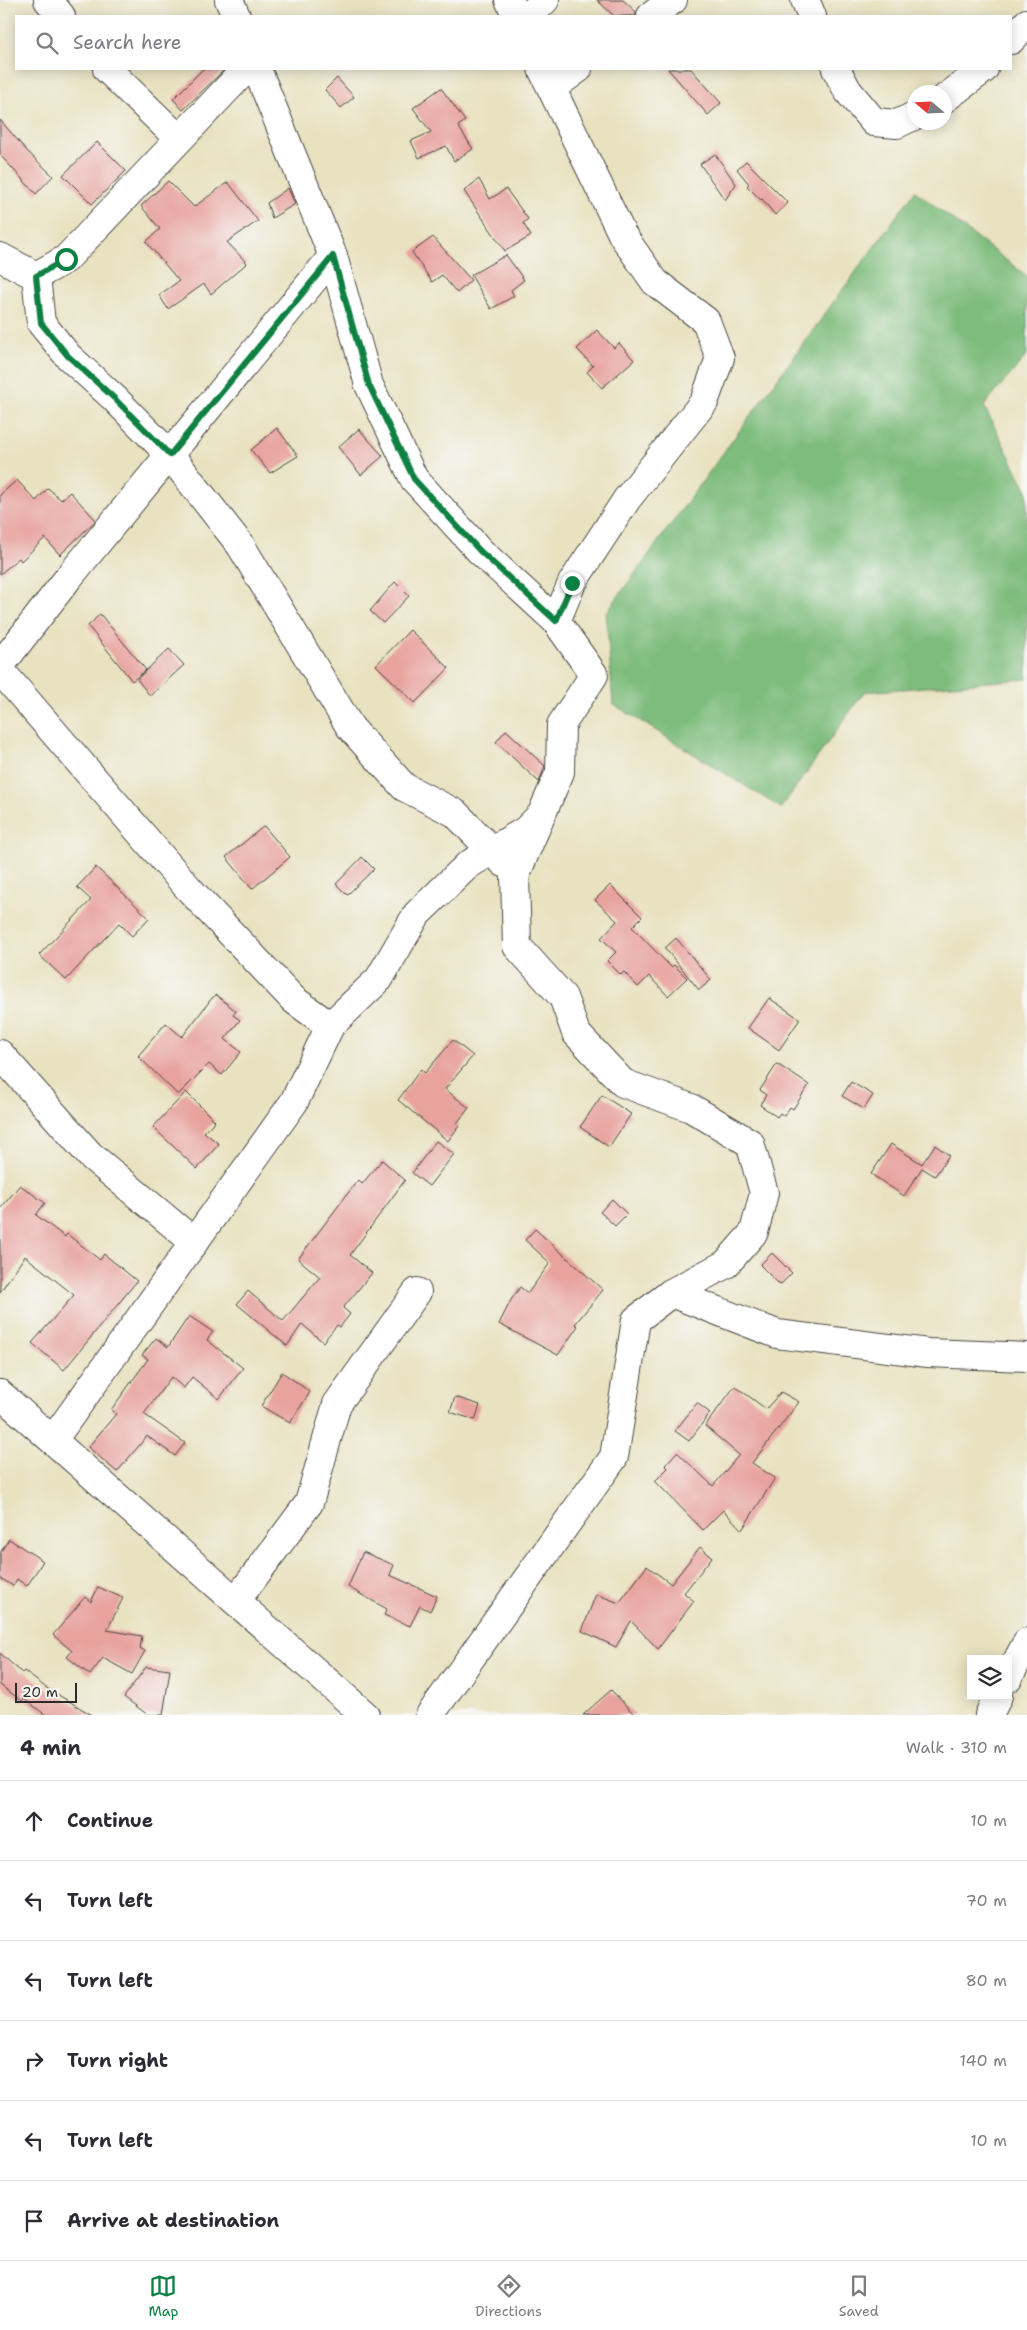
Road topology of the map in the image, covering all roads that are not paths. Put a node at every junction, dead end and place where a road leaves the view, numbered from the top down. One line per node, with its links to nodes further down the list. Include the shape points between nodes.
1 (48, 0): 7 (street)
2 (229, 0): 8 (street)
3 (509, 0): 9 (street)
4 (545, 0): 10 (street)
5 (673, 0): 11 (street)
6 (805, 0): 12 (street)
7 (60, 15)
8 (236, 15)
9 (516, 15)
10 (530, 15)
11 (652, 15)
12 (812, 15)
13 (1027, 22): 14 (street)
14 (1012, 39)
15 (108, 70): 24 (street)
16 (245, 70): 24 (street)
17 (257, 70): 25 (street)
18 (575, 70): 21 (street)
19 (837, 70): 23 (street, via 848,91 874,122 897,124)
20 (983, 70): 22 (street)
21 (547, 78): 29 (street, via 624,236 655,282 706,321 720,358 704,402 627,499 572,583)
22 (952, 93)
23 (907, 119)
24 (179, 140): 27 (street, via 66,259)
25 (333, 256): 28 (street); 29 (street, via 369,385 414,479 480,551)
26 (0, 257): 27 (street)
27 (36, 276): 28 (street, via 41,323 68,356)
28 (170, 455): 30 (street); 33 (street, via 241,546 350,727 404,787 455,813)
29 (556, 621): 32 (street, via 594,675 561,725 560,772)
30 (0, 666)
31 (0, 670): 35 (street, via 189,888 294,1000)
32 (541, 815): 33 (street, via 526,830); 34 (street)
33 (493, 850): 34 (street); 35 (street, via 468,865 418,914 379,979)
34 (515, 876): 39 (street, via 517,946 563,997 576,1033 623,1083 691,1108 750,1142 764,1192 754,1232 726,1264)
35 (330, 1026): 37 (street, via 294,1102)
36 (0, 1054): 37 (street, via 90,1156)
37 (194, 1242): 42 (street)
38 (417, 1292): 43 (street, via 337,1404 308,1503)
39 (671, 1293): 40 (street, via 777,1334 928,1353); 48 (street, via 636,1320 614,1457)
40 (1027, 1357)
41 (0, 1394): 42 (street)
42 (53, 1440): 43 (street)
43 (236, 1601): 47 (street)
44 (1027, 1642): 45 (street)
45 (1012, 1670)
46 (996, 1700): 49 (street)
47 (365, 1715)
48 (430, 1715)
49 (988, 1715)

